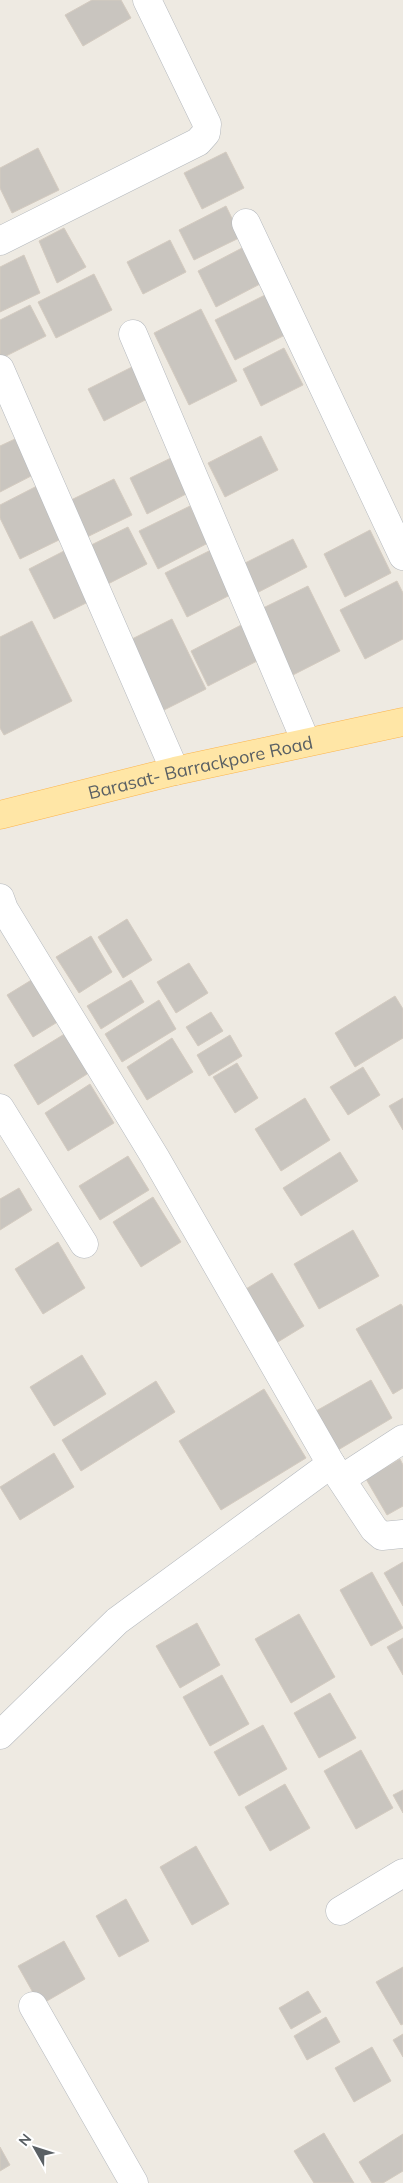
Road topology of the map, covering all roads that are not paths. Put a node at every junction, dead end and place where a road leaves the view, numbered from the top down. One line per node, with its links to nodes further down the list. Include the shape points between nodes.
1 (154, 2): 3 (street, via 207,124 206,134 198,142)
2 (246, 223): 6 (street)
3 (0, 241)
4 (134, 334): 8 (street)
5 (0, 368): 9 (street)
6 (403, 556)
7 (403, 722): 8 (main road, Barasat- Barrackpore Road)
8 (306, 742): 9 (main road, Barasat- Barrackpore Road)
9 (175, 771): 10 (main road, Barasat- Barrackpore Road)
10 (0, 815)
11 (0, 898): 15 (street)
12 (0, 1108): 13 (street)
13 (84, 1244)
14 (403, 1439): 15 (street)
15 (337, 1471): 16 (street, via 374,1530 382,1536); 17 (street, via 117,1622)
16 (403, 1534)
17 (0, 1735)
18 (403, 1873): 19 (street)
19 (340, 1911)
20 (32, 2006): 21 (street)
21 (134, 2183)

